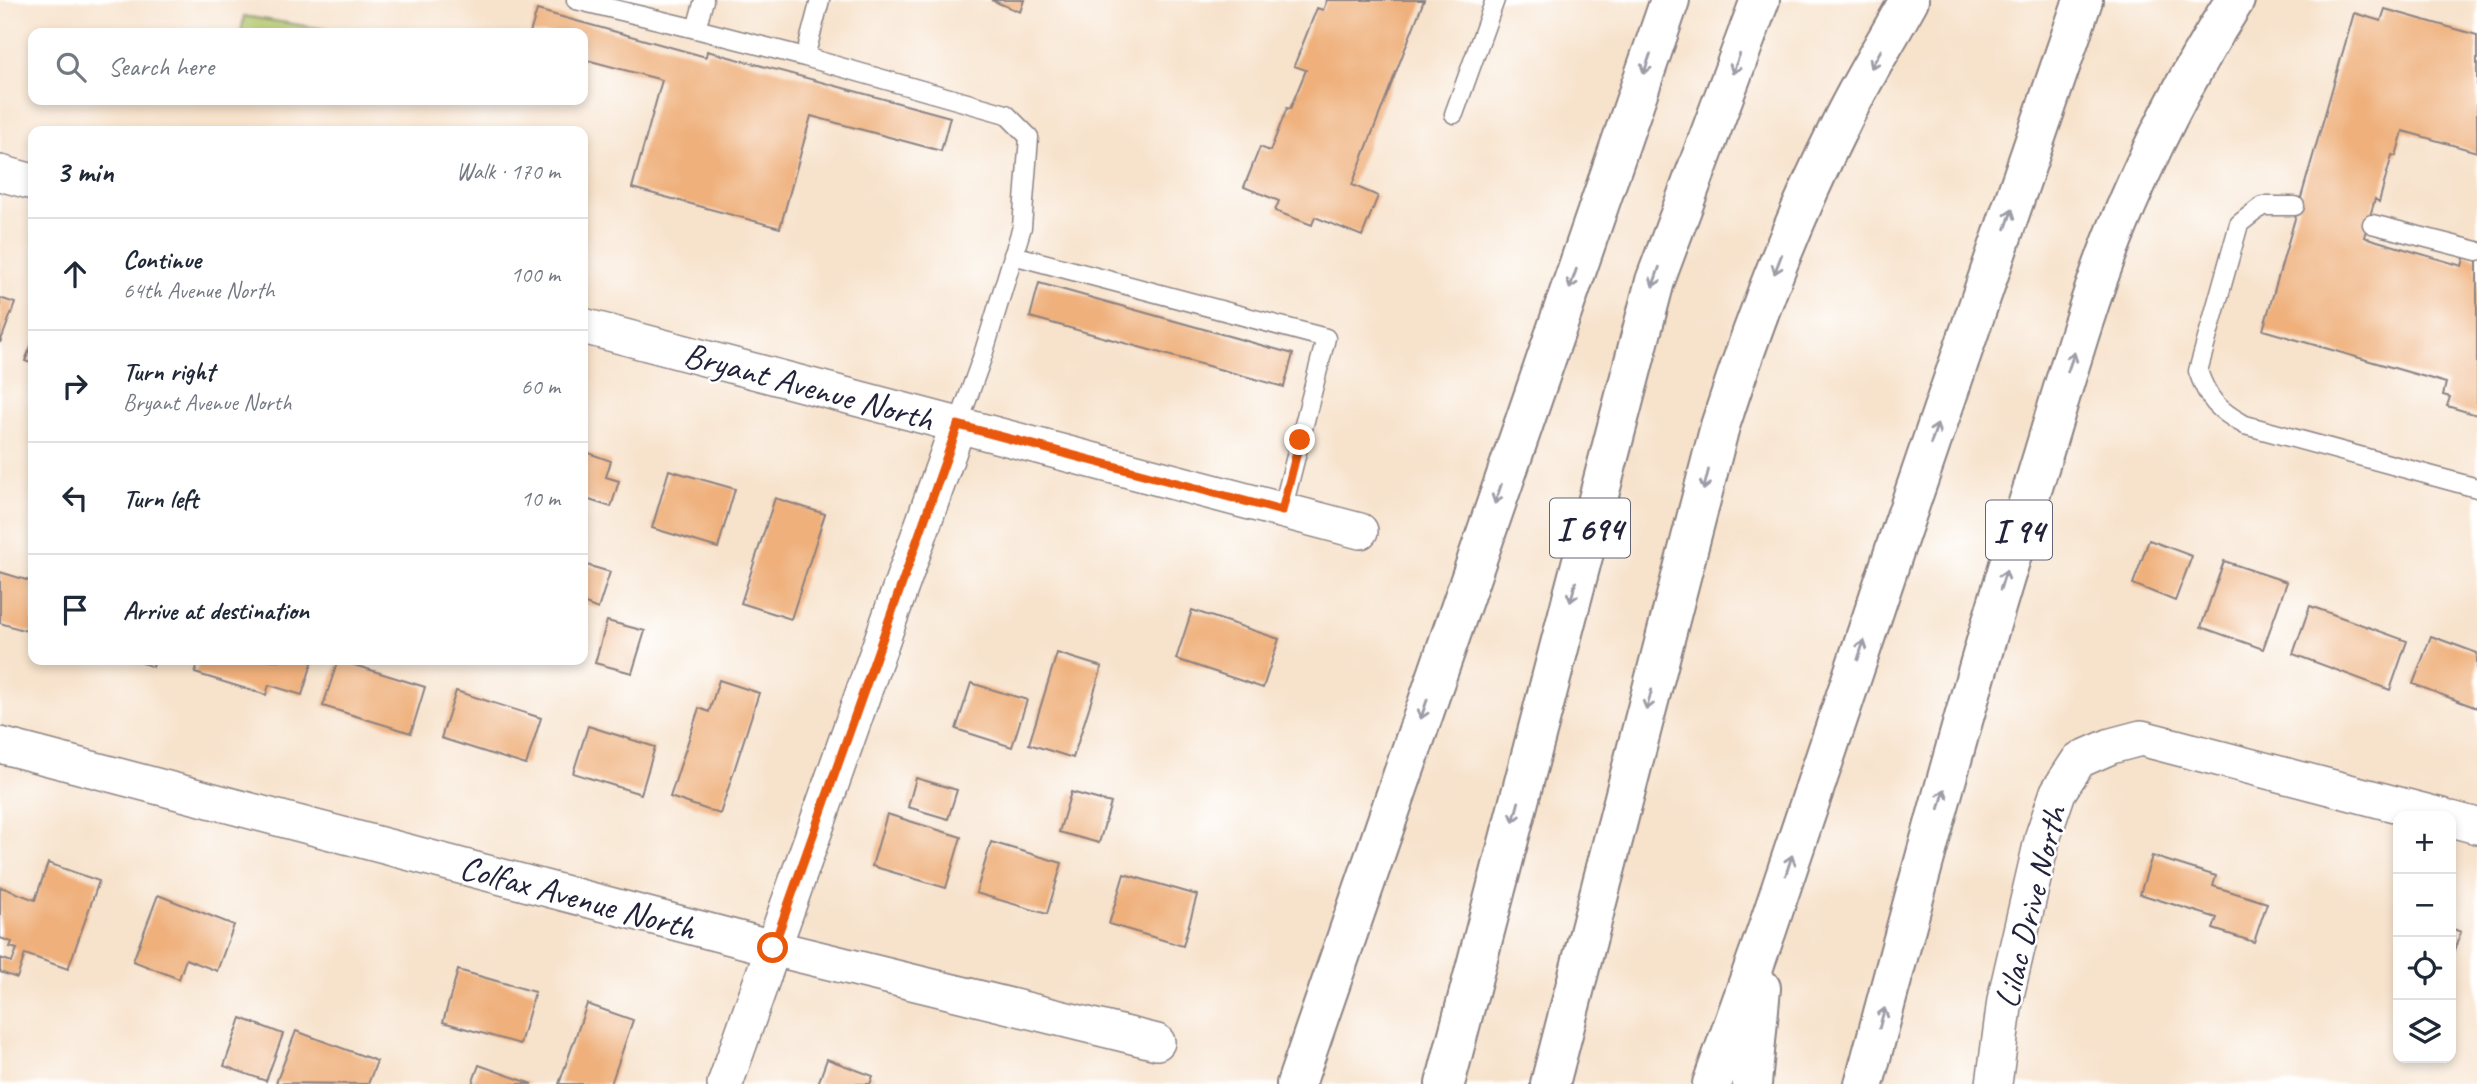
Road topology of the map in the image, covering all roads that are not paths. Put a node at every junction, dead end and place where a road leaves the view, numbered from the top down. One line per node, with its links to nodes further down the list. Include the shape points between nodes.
1 (576, 0): 10 (lane)
2 (704, 0): 10 (lane)
3 (820, 0): 11 (lane)
4 (1495, 0): 12 (lane)
5 (1670, 0): 33 (highway, one-way to 33)
6 (1760, 0): 31 (highway, I 694, one-way to 31, via 1655,281)
7 (1909, 0): 34 (highway, one-way to 34, via 1828,148 1743,355 1720,426)
8 (2235, 0): 37 (highway, I 94, one-way to 8, via 1996,604 2076,346 2139,177 2208,41)
9 (2083, 2): 28 (highway, one-way to 9)
10 (696, 29): 11 (lane)
11 (805, 57): 18 (lane, via 1006,114 1030,137 1022,227)
12 (1454, 114)
13 (0, 173): 14 (street)
14 (28, 181)
15 (2295, 206): 21 (lane, via 2262,206 2239,224 2198,371 2206,393 2222,413 2245,425)
16 (2372, 224): 17 (lane)
17 (2477, 251)
18 (1013, 255): 20 (lane); 22 (lane, via 1326,338)
19 (588, 327): 20 (street, Bryant Avenue North)
20 (958, 425): 22 (street, Bryant Avenue North); 29 (street)
21 (2477, 488)
22 (1282, 511): 23 (street, Bryant Avenue North)
23 (1360, 531)
24 (0, 745): 29 (street, Colfax Avenue North)
25 (2422, 811): 38 (street, Lilac Drive North, via 2141,738 2079,760 2058,792 2043,836 2005,1000)
26 (2456, 820): 27 (street)
27 (2477, 825)
28 (1767, 930): 35 (highway); 36 (highway)
29 (773, 948): 30 (street, Colfax Avenue North); 32 (street)
30 (1157, 1042)
31 (1445, 1078)
32 (725, 1084)
33 (1297, 1084)
34 (1550, 1084)
35 (1713, 1084)
36 (1752, 1084)
37 (1864, 1084)
38 (1994, 1084)

